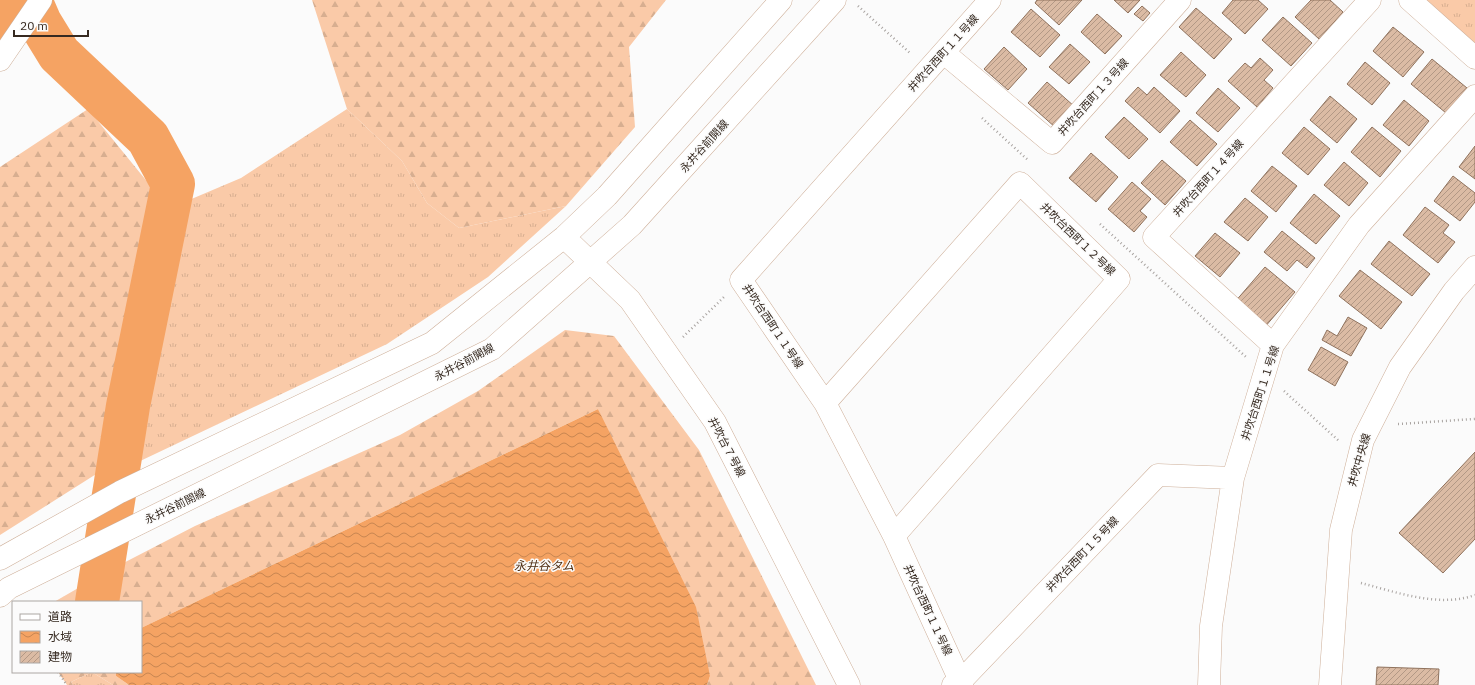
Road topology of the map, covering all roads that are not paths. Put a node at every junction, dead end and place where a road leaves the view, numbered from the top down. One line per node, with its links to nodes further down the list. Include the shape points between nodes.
1 (781, 0): 12 (street, via 607,196)
2 (836, 0): 13 (street, 永井谷前開線, via 632,225)
3 (990, 0): 8 (street, 井吹台西町１１号線)
4 (1180, 0): 8 (street, 井吹台西町１３号線, via 1052,143)
5 (1370, 0): 15 (street, 井吹台西町１４号線, via 1154,237)
6 (1410, 0): 9 (street)
7 (35, 8): 10 (street)
8 (944, 53): 16 (street, 井吹台西町１１号線, via 741,280)
9 (1475, 58)
10 (0, 60)
11 (1475, 96): 15 (street, 井吹台西町１１号線, via 1359,225)
12 (564, 237): 13 (street, 井吹台７号線); 19 (street, via 432,343 120,492)
13 (591, 262): 20 (street, 永井谷前開線, via 492,349 9,588); 22 (street, 井吹台７号線, via 630,300 715,422)
14 (1475, 267): 24 (street, 井吹中央線, via 1454,291 1400,367 1363,440 1341,530)
15 (1273, 345): 17 (street, 井吹台西町１１号線)
16 (825, 403): 18 (street, 井吹台西町１１号線); 18 (street, 井吹台西町１２号線, via 1020,183 1119,279)
17 (1233, 478): 21 (street, 井吹台西町１５号線, via 1158,475); 23 (street, 井吹台西町１１号線)
18 (894, 536): 21 (street, 井吹台西町１１号線)
19 (0, 559)
20 (0, 596)
21 (959, 684)
22 (849, 685)
23 (1203, 685)
24 (1330, 685)

